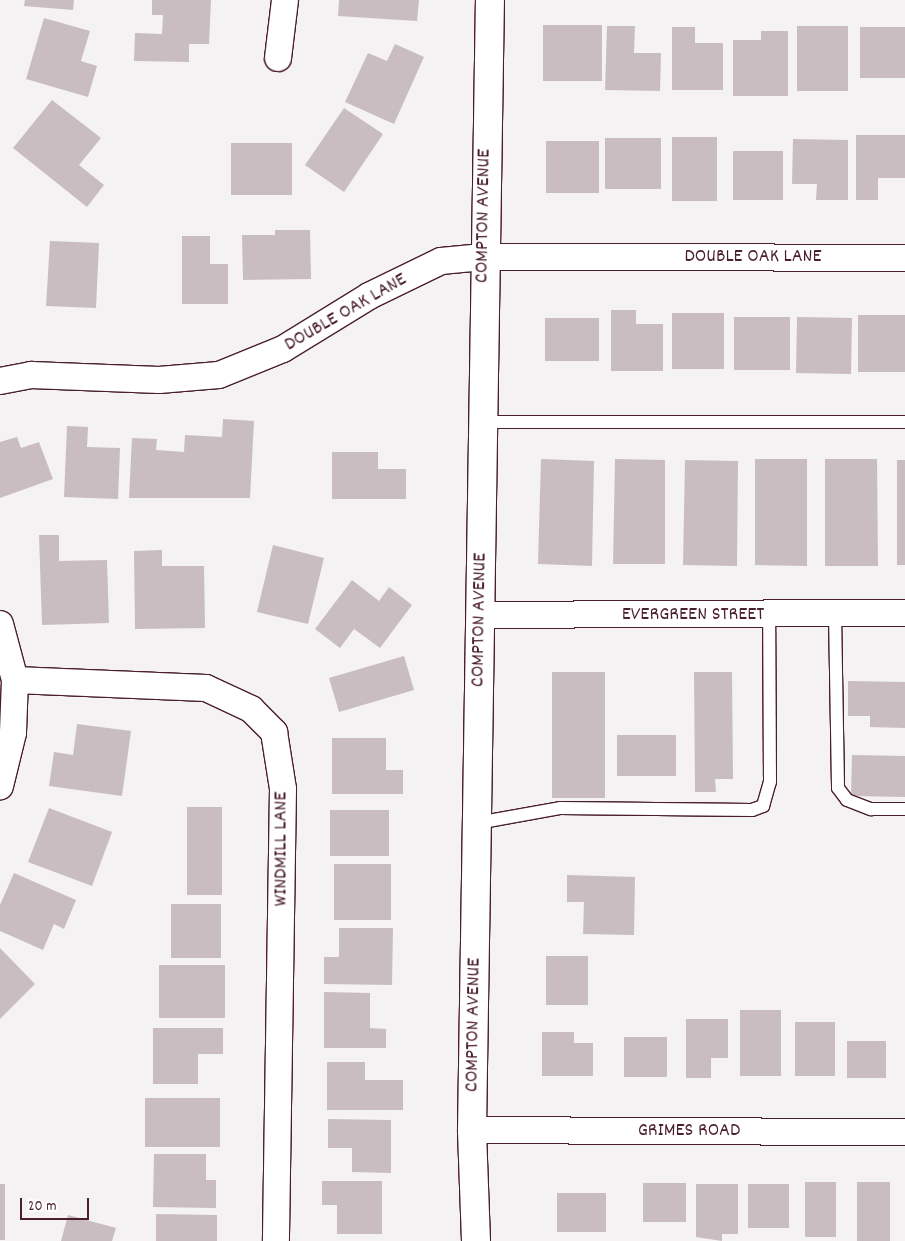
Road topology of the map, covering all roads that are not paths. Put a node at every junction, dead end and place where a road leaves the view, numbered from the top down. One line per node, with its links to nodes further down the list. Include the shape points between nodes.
1 (285, 0): 3 (street)
2 (490, 0): 4 (street, COMPTON AVENUE)
3 (278, 58)
4 (483, 256): 5 (street, DOUBLE OAK LANE); 6 (street, DOUBLE OAK LANE, via 441,261 368,296 283,349 218,375 159,380 31,375); 7 (street, COMPTON AVENUE)
5 (905, 258)
6 (0, 381)
7 (482, 422): 8 (lane); 11 (street, COMPTON AVENUE)
8 (905, 422)
9 (905, 613): 10 (street, EVERGREEN STREET)
10 (835, 614): 12 (street, EVERGREEN STREET); 16 (lane, via 838,788 847,800 871,809)
11 (480, 615): 12 (street, EVERGREEN STREET); 17 (street, COMPTON AVENUE)
12 (769, 615): 17 (lane, via 770,782 762,806 752,810 560,808)
13 (0, 624): 14 (street)
14 (15, 680): 15 (street, via 13,734); 20 (street, WINDMILL LANE, via 206,688 251,709 274,732 283,789)
15 (0, 786)
16 (905, 809)
17 (477, 823): 18 (street, COMPTON AVENUE)
18 (472, 1130): 19 (street, GRIMES ROAD); 21 (street, COMPTON AVENUE)
19 (905, 1132)
20 (276, 1241)
21 (476, 1241)

